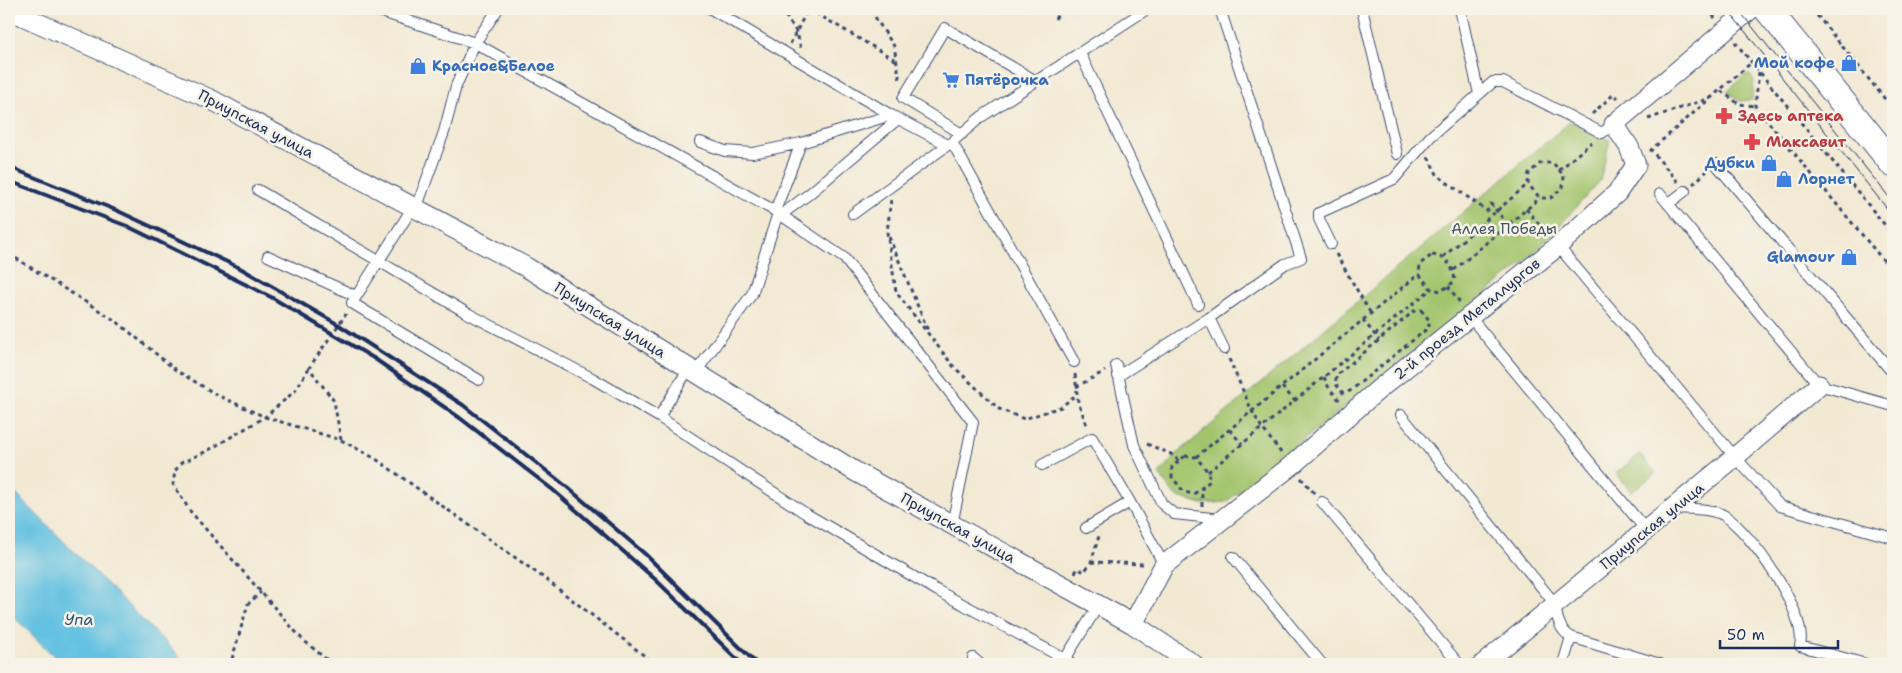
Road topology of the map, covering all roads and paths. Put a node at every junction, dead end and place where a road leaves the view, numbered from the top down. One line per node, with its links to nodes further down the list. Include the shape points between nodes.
1 (373, 9): 22 (lane)
2 (498, 9): 22 (lane)
3 (711, 9): 26 (lane)
4 (781, 9): 21 (path)
5 (809, 9): 21 (path); 24 (path)
6 (874, 9): 24 (path, via 876,19 894,46)
7 (1061, 9): 18 (path)
8 (1147, 9): 23 (lane)
9 (1220, 9): 78 (lane, via 1301,258 1286,264)
10 (1362, 9): 43 (lane)
11 (1460, 9): 30 (lane)
12 (1708, 9): 19 (path)
13 (1751, 9): 19 (street)
14 (1767, 9): 44 (main road)
15 (1812, 9): 34 (path)
16 (9, 10): 17 (street, Приупская улица)
17 (34, 14): 54 (street, Приупская улица, via 210,99)
18 (1055, 19)
19 (1725, 30): 25 (path); 37 (street)
20 (464, 31): 22 (lane)
21 (797, 33): 26 (path)
22 (475, 43): 54 (lane, via 456,86 444,132); 57 (lane)
23 (1080, 53): 28 (lane); 74 (lane)
24 (897, 61): 32 (path)
25 (1751, 63): 27 (path); 29 (path)
26 (806, 64): 35 (lane)
27 (1759, 72): 33 (path); 62 (path)
28 (1036, 81): 32 (lane, via 945,28); 38 (lane, via 981,117)
29 (1721, 91): 31 (path); 33 (path, via 1738,104)
30 (1479, 94): 37 (lane, via 1493,82 1503,82); 42 (lane)
31 (1715, 96): 36 (path); 50 (path, via 1652,150)
32 (903, 98): 38 (lane)
33 (1755, 106): 70 (path)
34 (1893, 109)
35 (895, 117): 40 (lane); 41 (lane); 57 (lane, via 809,194)
36 (1640, 122)
37 (1608, 128): 46 (path); 64 (street, 2-й проезд Металлургов, via 1628,147 1636,166 1617,194)
38 (962, 134): 41 (lane)
39 (700, 142): 40 (lane, via 726,150 753,153)
40 (801, 143): 57 (lane)
41 (950, 144): 48 (lane); 87 (lane)
42 (1423, 146): 56 (path, via 1438,176 1487,211 1492,205); 63 (lane, via 1394,179 1319,213)
43 (1397, 154)
44 (1888, 154)
45 (1716, 164): 50 (path); 91 (lane)
46 (1559, 170): 47 (path, via 1553,163 1542,163 1529,173); 52 (path, via 1564,176 1563,187 1551,198)
47 (1528, 184): 52 (path); 56 (path)
48 (893, 185): 58 (lane); 61 (path)
49 (258, 190): 68 (lane)
50 (1685, 191): 53 (lane)
51 (1660, 194): 53 (lane)
52 (1540, 198): 55 (path)
53 (1668, 204): 95 (lane)
54 (414, 208): 68 (lane); 90 (street, Приупская улица, via 526,267)
55 (1526, 209): 59 (path); 64 (path)
56 (1497, 210): 59 (path); 67 (path)
57 (778, 213): 90 (lane, via 752,294); 125 (lane, via 844,258 973,422)
58 (853, 214)
59 (1508, 224): 60 (path); 69 (path)
60 (1512, 229)
61 (887, 232): 82 (path); 82 (path, via 896,292)
62 (1893, 235)
63 (1331, 244): 76 (path)
64 (1558, 246): 77 (street, 2-й проезд Металлургов); 112 (lane)
65 (9, 254): 104 (path, via 116,320 177,371 219,396)
66 (268, 256): 73 (lane)
67 (1443, 257): 69 (path); 71 (path, via 1432,254 1420,264)
68 (379, 262): 73 (lane); 105 (lane)
69 (1454, 270): 72 (path, via 1455,281 1441,292)
70 (1893, 272)
71 (1419, 274): 72 (path); 76 (path)
72 (1431, 289): 75 (path)
73 (354, 300): 89 (path); 94 (lane)
74 (1198, 304)
75 (1402, 313): 79 (path); 81 (path)
76 (1371, 314): 80 (path)
77 (1470, 317): 102 (street, 2-й проезд Металлургов); 127 (lane)
78 (1209, 318): 85 (lane); 92 (lane)
79 (1405, 318): 83 (path); 86 (path, via 1421,310 1430,320 1428,328 1350,392 1343,393 1335,383 1337,375)
80 (1363, 320): 81 (path); 96 (path)
81 (1375, 335): 83 (path); 84 (path)
82 (931, 337): 98 (path, via 954,367 999,409 1024,419 1061,407)
83 (1379, 340): 86 (path)
84 (1361, 347): 86 (path); 93 (path)
85 (1224, 349): 101 (path)
86 (1365, 351)
87 (1074, 362): 97 (path)
88 (1116, 365): 92 (lane); 97 (path)
89 (309, 368): 104 (path, via 295,391); 110 (path, via 334,402)
90 (692, 370): 105 (lane); 125 (street, Приупская улица, via 856,472)
91 (1893, 373)
92 (1118, 376): 108 (lane)
93 (1324, 377): 99 (path); 102 (path, via 1339,401)
94 (479, 380)
95 (1819, 385): 100 (lane); 112 (street, Приупская улица)
96 (1282, 386): 99 (path); 101 (path)
97 (1076, 387): 98 (path)
98 (1077, 394): 109 (path)
99 (1295, 401): 106 (path)
100 (1893, 406)
101 (1252, 411): 106 (path); 107 (path)
102 (1355, 411): 116 (street, 2-й проезд Металлургов)
103 (1401, 415): 134 (lane)
104 (265, 417): 110 (path); 133 (path, via 181,463 175,471 173,484 190,511)
105 (659, 417): 138 (lane, via 805,513)
106 (1262, 428): 111 (path); 116 (path)
107 (1230, 430): 111 (path); 113 (path)
108 (1132, 437): 114 (path); 123 (lane, via 1162,504 1174,514)
109 (1092, 438): 115 (lane); 119 (lane)
110 (341, 440): 141 (path, via 376,458 536,572)
111 (1242, 444): 117 (path)
112 (1736, 457): 121 (street, Приупская улица); 128 (lane, via 1780,506)
113 (1196, 458): 114 (path, via 1185,456); 117 (path)
114 (1180, 461): 118 (path, via 1172,468 1172,477 1184,492 1194,494)
115 (1042, 464)
116 (1291, 466): 120 (path); 124 (street, 2-й проезд Металлургов)
117 (1208, 472): 118 (path, via 1210,480)
118 (1202, 487): 123 (path)
119 (1130, 502): 122 (lane); 131 (lane)
120 (1322, 502): 144 (lane)
121 (1674, 508): 127 (street, Приупская улица); 148 (lane, via 1701,509 1724,515 1746,535 1785,590 1796,612 1802,637 1800,646)
122 (1104, 518): 126 (lane); 130 (path)
123 (1202, 518): 124 (lane)
124 (1224, 520): 131 (street, 2-й проезд Металлургов)
125 (952, 525): 135 (street, Приупская улица)
126 (1086, 528)
127 (1646, 530): 134 (street, Приупская улица)
128 (1893, 538)
129 (1233, 557): 143 (lane)
130 (1091, 562): 131 (path); 132 (path, via 1084,572 1078,568)
131 (1164, 565): 136 (street, 2-й проезд Металлургов)
132 (1074, 574)
133 (261, 592): 139 (path, via 248,604 232,659); 140 (path, via 302,639)
134 (1556, 605): 137 (lane, via 1556,617); 145 (street, Приупская улица)
135 (1098, 606): 136 (street, Приупская улица); 138 (lane)
136 (1133, 624): 142 (street, Приупская улица)
137 (1571, 637): 146 (lane); 147 (lane)
138 (1064, 663)
139 (226, 664)
140 (332, 664)
141 (655, 664)
142 (1193, 664)
143 (1322, 664)
144 (1460, 664)
145 (1483, 664)
146 (1563, 664)
147 (1660, 664)
148 (1866, 664)

